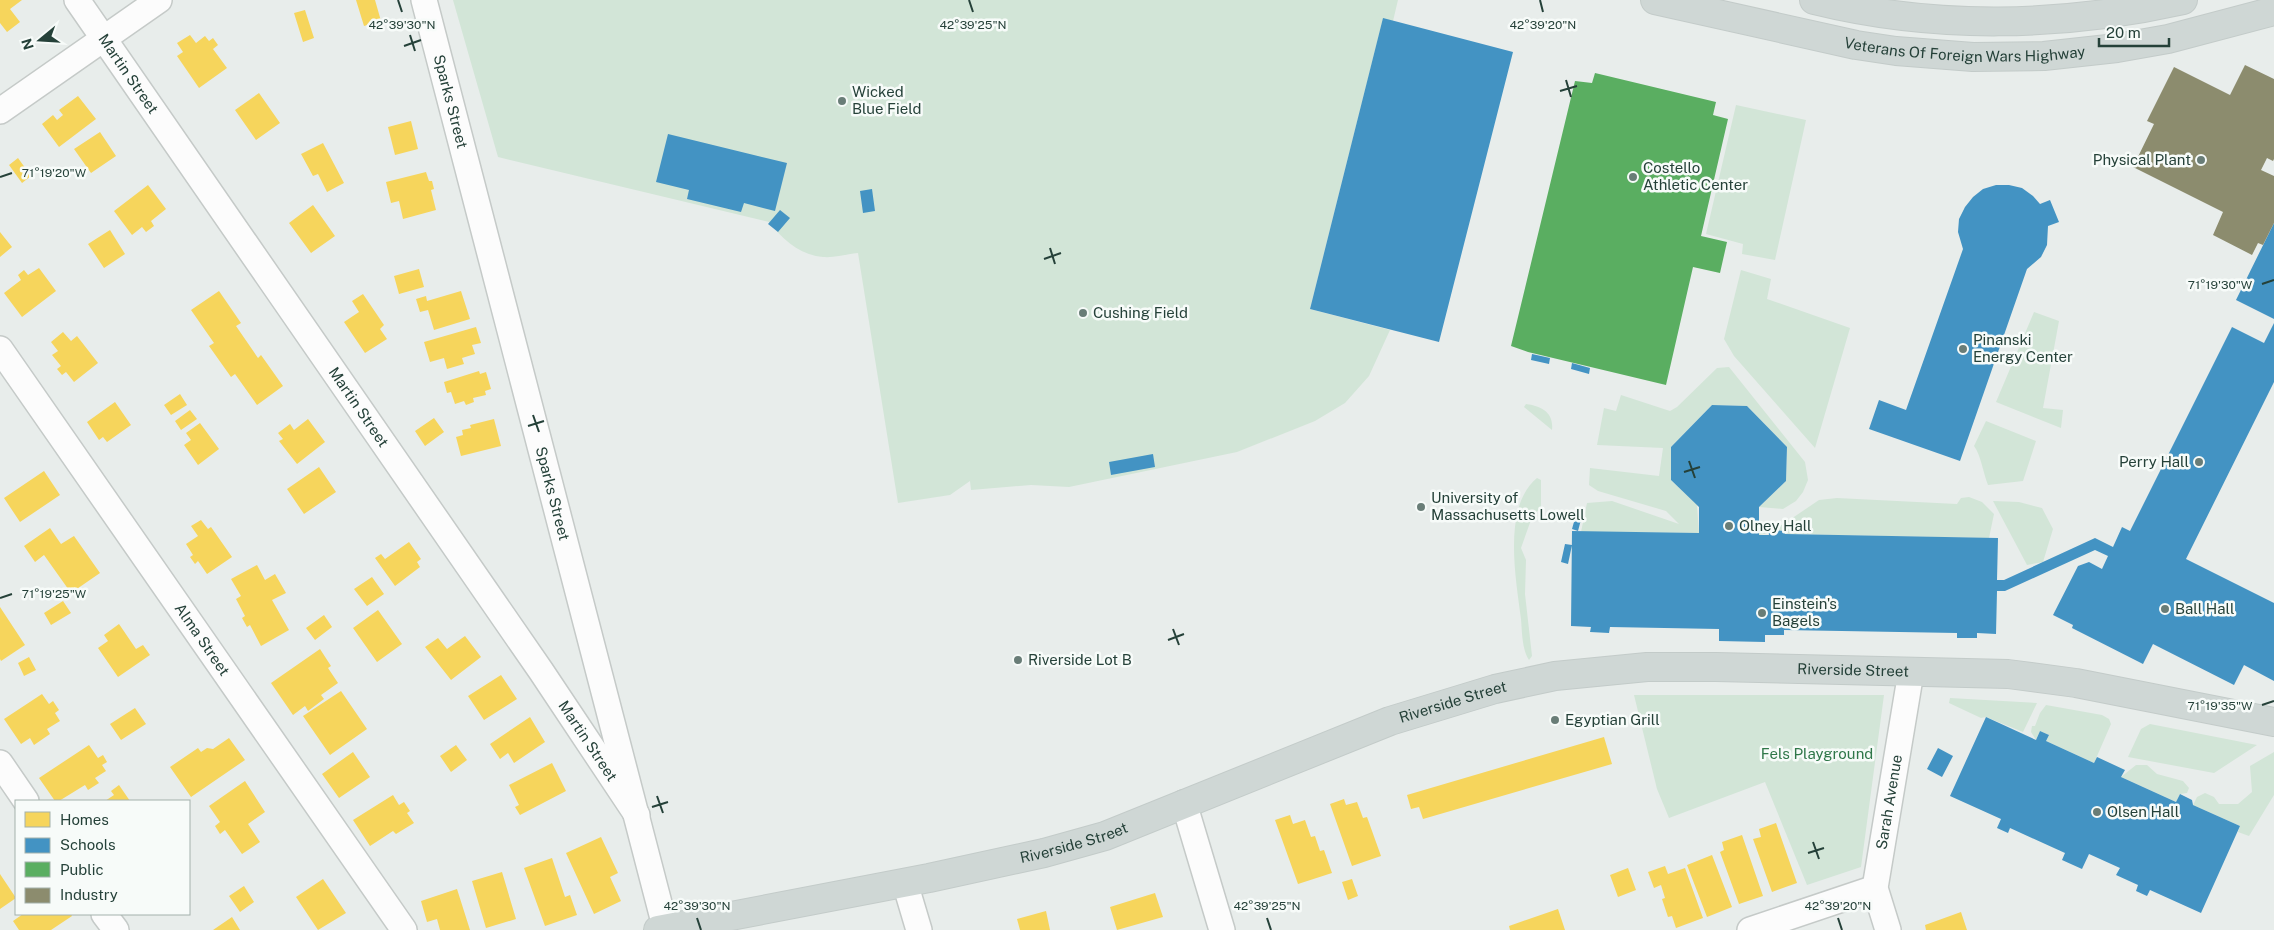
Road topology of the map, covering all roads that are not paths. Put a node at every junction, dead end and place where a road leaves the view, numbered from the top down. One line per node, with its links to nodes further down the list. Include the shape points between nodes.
1 (78, 0): 8 (street, Martin Street)
2 (159, 0): 8 (street)
3 (424, 0): 16 (street, Sparks Street)
4 (1655, 0): 7 (main road, Veterans Of Foreign Wars Highway, via 1856,45 1973,57 2044,56 2117,48)
5 (1814, 0): 6 (main road, Veterans Of Foreign Wars Highway, via 1904,16 2006,22 2097,15)
6 (2183, 0)
7 (2274, 11)
8 (105, 39): 9 (street); 16 (street, Martin Street)
9 (0, 111)
10 (0, 350): 22 (street, Alma Street)
11 (1911, 672): 12 (main road, Riverside Street, via 2008,674 2076,683); 15 (main road, Riverside Street, via 1657,667 1555,676 1495,689 1390,721); 18 (street, Sarah Avenue)
12 (2274, 722)
13 (0, 763): 14 (street)
14 (25, 800)
15 (1184, 803): 17 (main road, Riverside Street, via 1105,836 1044,853); 24 (street)
16 (637, 815): 20 (street, Sparks Street)
17 (905, 883): 20 (main road, Riverside Street); 23 (street)
18 (1875, 888): 25 (street); 26 (street, Sarah Avenue)
19 (105, 915): 21 (street)
20 (663, 929)
21 (116, 930)
22 (404, 930)
23 (919, 930)
24 (1222, 930)
25 (1750, 930)
26 (1888, 930)

